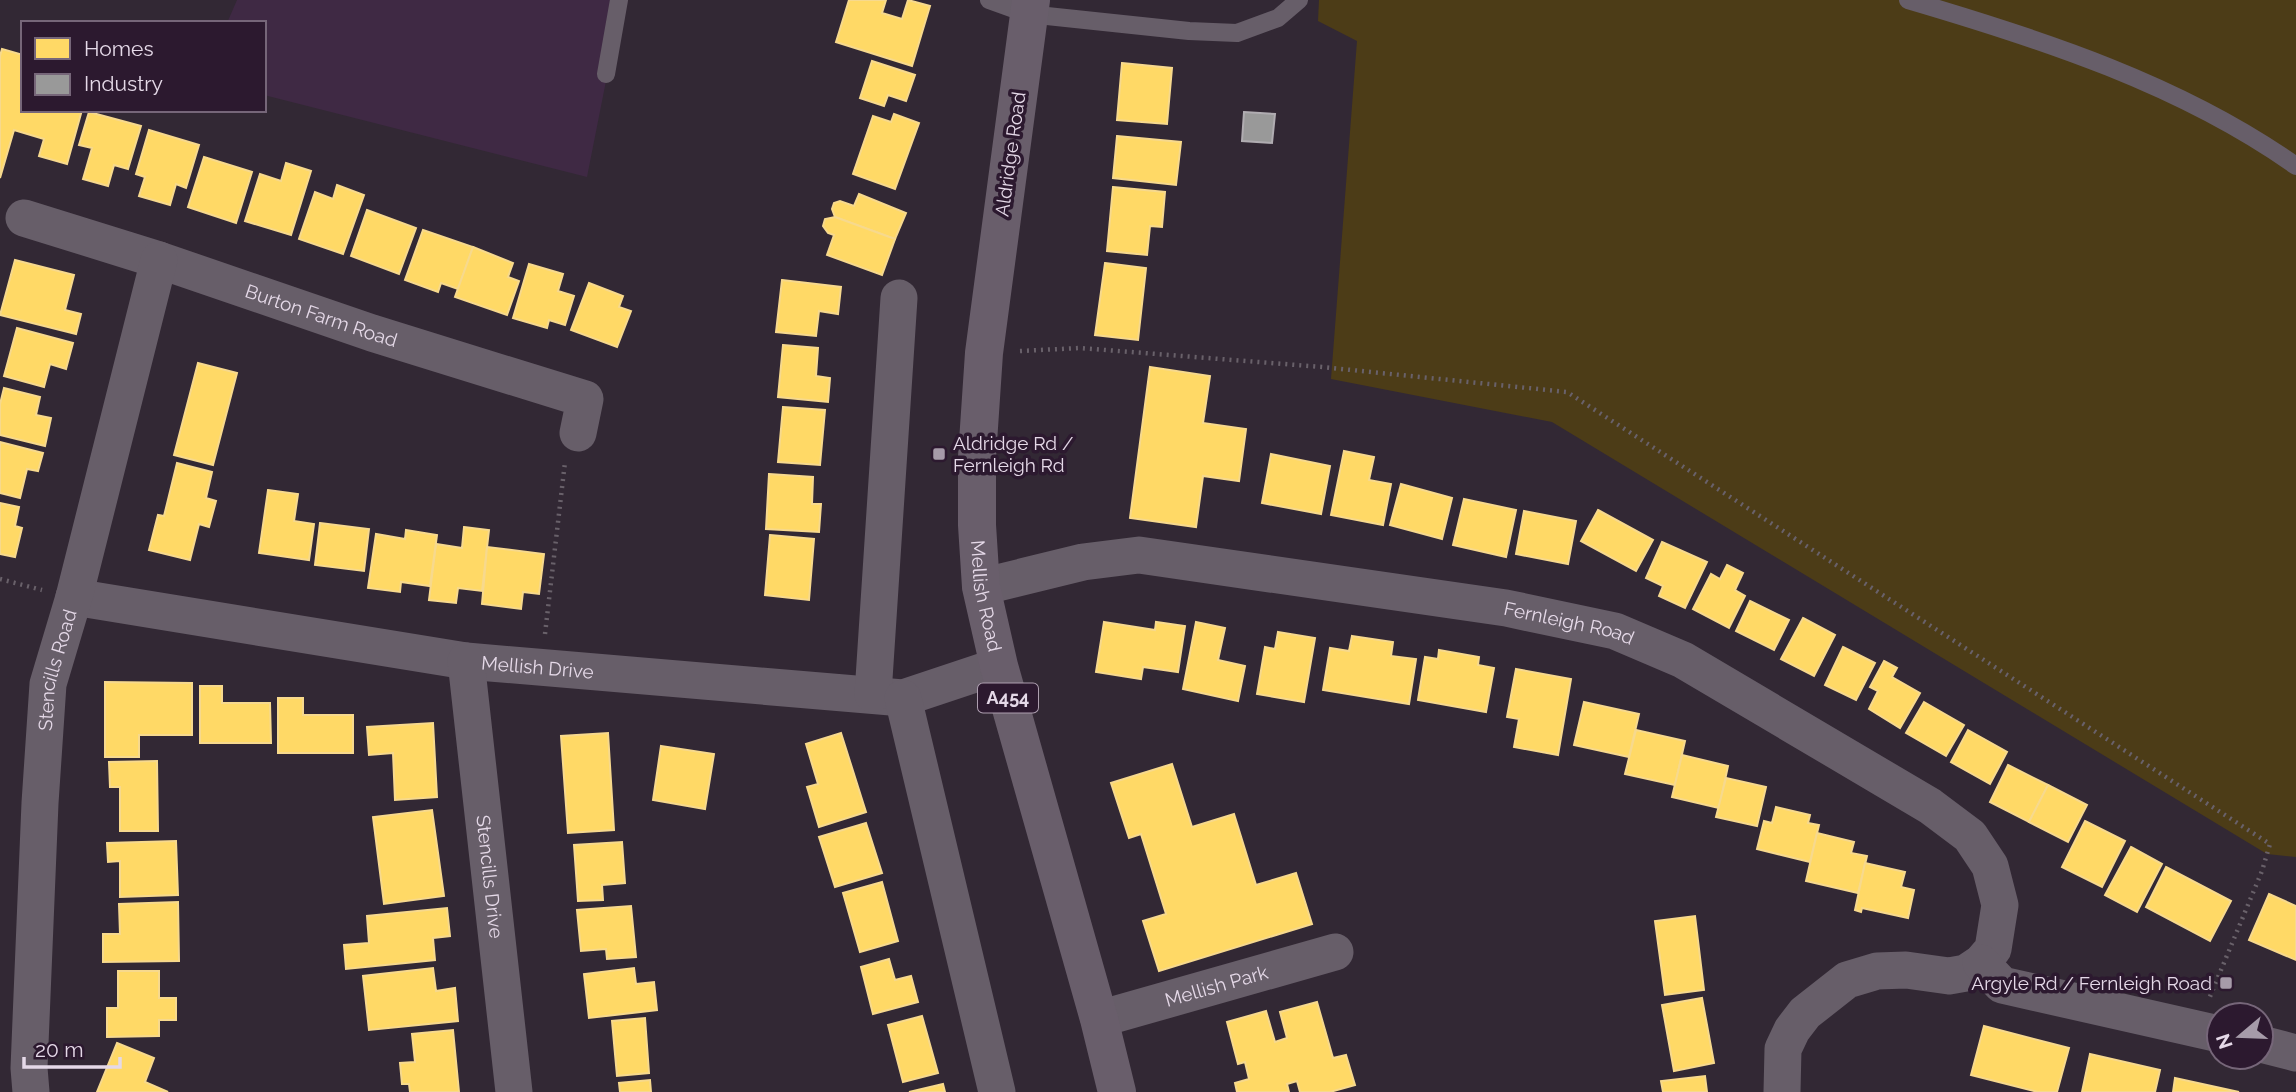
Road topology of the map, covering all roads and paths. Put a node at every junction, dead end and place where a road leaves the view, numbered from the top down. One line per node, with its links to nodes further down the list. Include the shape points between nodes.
1 (619, 0): 6 (lane)
2 (989, 0): 5 (lane)
3 (1299, 0): 5 (lane, via 1278,18 1237,33 1189,31)
4 (1908, 0): 7 (lane, via 1992,24 2153,86 2262,142)
5 (1029, 5): 10 (main road, Aldridge Road / A454)
6 (606, 74)
7 (2296, 166)
8 (25, 215): 9 (street, Burton Farm Road)
9 (159, 260): 13 (street, Burton Farm Road, via 372,334 585,399); 16 (street, Stencills Road)
10 (991, 293): 12 (main road, Mellish Road / A454)
11 (899, 298): 20 (street)
12 (984, 353): 15 (main road, Mellish Road / A454, via 976,457); 23 (path, via 1080,348 1567,392 2270,844)
13 (578, 433): 18 (path, via 566,447)
14 (0, 579): 16 (path)
15 (981, 587): 19 (main road, Mellish Road / A454); 22 (street, Fernleigh Road, via 1083,562 1139,555 1506,608 1615,631 1683,660 1930,806 1970,836 1990,866 2000,905 1993,949)
16 (74, 597): 17 (street, Mellish Drive); 28 (street, Stencills Road, via 48,684)
17 (466, 661): 18 (street, Mellish Drive); 29 (street, Stencills Drive)
18 (541, 666): 20 (street, Mellish Drive)
19 (999, 666): 20 (street, Mellish Drive); 24 (main road, Mellish Road / A454)
20 (888, 696): 30 (street)
21 (1335, 952): 24 (street, Mellish Park)
22 (1982, 963): 25 (street, via 2002,985); 32 (street, via 1949,976 1877,971 1847,980 1805,1013 1792,1030 1783,1049)
23 (2218, 1001)
24 (1099, 1019): 31 (main road, Mellish Road / A454)
25 (2205, 1031)
26 (2275, 1048): 27 (street)
27 (2296, 1053)
28 (20, 1079)
29 (514, 1092)
30 (996, 1092)
31 (1116, 1092)
32 (1783, 1092)

